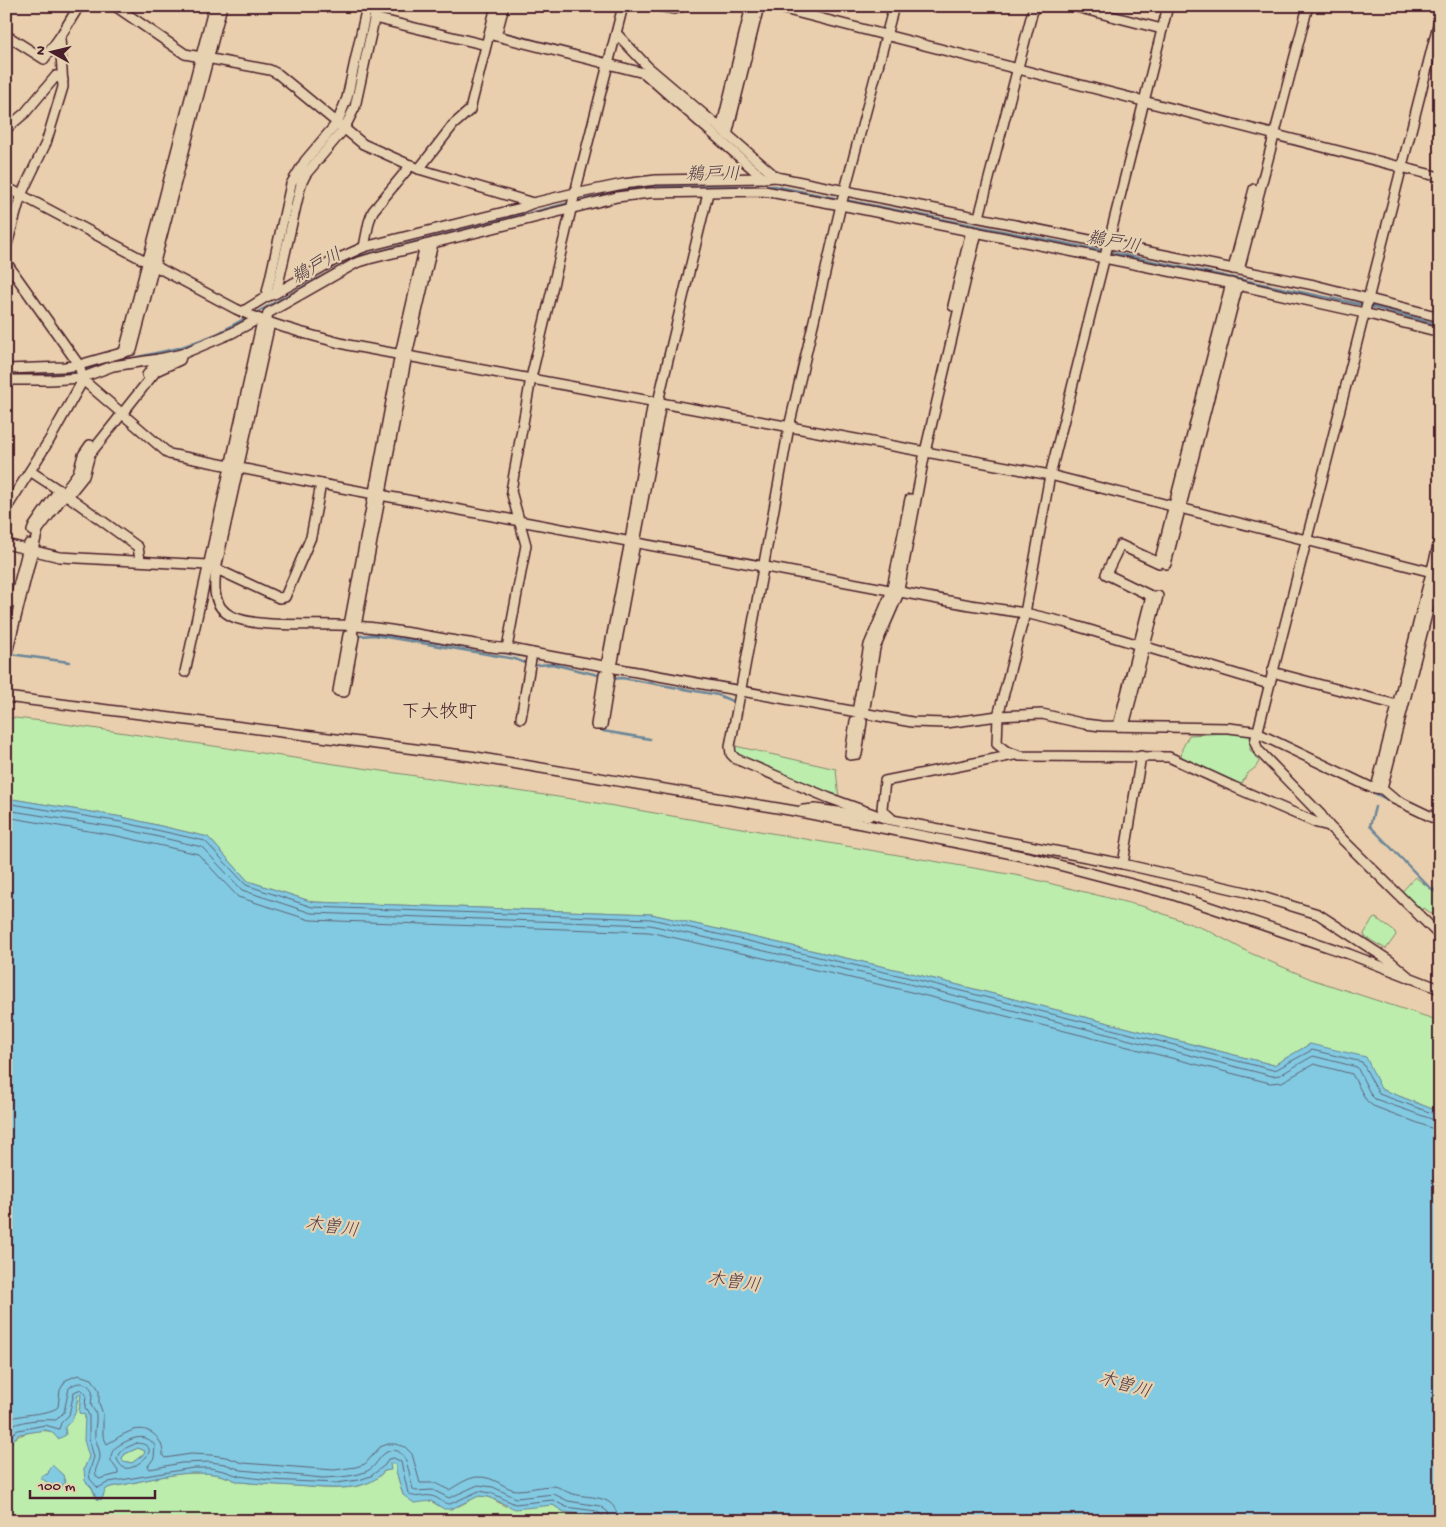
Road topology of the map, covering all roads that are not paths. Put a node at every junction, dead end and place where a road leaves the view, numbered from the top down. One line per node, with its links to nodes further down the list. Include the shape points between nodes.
1 (79, 6): 30 (street)
2 (115, 6): 32 (street, via 185,54)
3 (214, 6): 32 (street)
4 (222, 6): 32 (street)
5 (367, 6): 37 (street)
6 (377, 6): 23 (street)
7 (496, 6): 24 (street)
8 (504, 6): 24 (street)
9 (622, 6): 26 (street)
10 (657, 6): 11 (street, via 675,9)
11 (683, 6)
12 (751, 6): 39 (street)
13 (760, 6): 39 (street)
14 (772, 6): 29 (street)
15 (894, 6): 29 (street)
16 (1028, 6): 34 (street)
17 (1034, 6): 34 (street)
18 (1072, 6): 25 (street)
19 (1168, 6): 25 (street)
20 (1302, 6): 40 (street)
21 (1308, 6): 40 (street)
22 (1440, 17): 42 (street)
23 (374, 18): 31 (street); 37 (street, via 355,107)
24 (495, 24): 28 (street)
25 (1162, 30): 36 (street)
26 (616, 34): 33 (street); 39 (street)
27 (6, 35): 30 (street, via 44,59)
28 (492, 35): 31 (street); 33 (street)
29 (887, 35): 34 (street); 50 (street)
30 (60, 37): 35 (street)
31 (486, 45): 41 (street, via 470,110)
32 (205, 58): 37 (street, via 278,74); 60 (street)
33 (609, 64): 45 (street, via 644,74); 48 (street)
34 (1015, 68): 36 (street); 53 (street)
35 (63, 80): 38 (street, via 56,76 25,114); 49 (street, via 46,143)
36 (1144, 101): 40 (street); 58 (street)
37 (340, 126): 41 (street, via 363,144); 63 (street, via 301,184); 64 (street, via 305,160 291,184)
38 (6, 129)
39 (724, 132): 43 (street)
40 (1272, 134): 42 (street); 61 (street)
41 (415, 167): 51 (street); 56 (street, via 373,210)
42 (1401, 167): 44 (street); 65 (street)
43 (776, 177): 45 (street); 50 (street)
44 (1440, 177)
45 (763, 178): 48 (street, via 656,180)
46 (6, 188): 49 (street)
47 (708, 193): 50 (street, via 764,192); 52 (street, via 650,193); 76 (street)
48 (575, 194): 51 (street); 52 (street)
49 (21, 195): 57 (street); 60 (street)
50 (844, 198): 53 (street); 54 (street); 78 (street)
51 (533, 202): 56 (street, via 521,208)
52 (572, 208): 55 (street); 74 (street)
53 (976, 217): 58 (street)
54 (974, 232): 58 (street); 79 (street)
55 (429, 244): 68 (street, via 356,263 268,313); 70 (street)
56 (364, 247): 63 (street)
57 (6, 248)
58 (1106, 251): 61 (street); 62 (street); 82 (street)
59 (6, 262): 73 (street)
60 (151, 265): 66 (street); 73 (street, via 124,352)
61 (1236, 270): 65 (street)
62 (1234, 284): 65 (street); 87 (street)
63 (276, 293): 64 (street)
64 (266, 297): 66 (street)
65 (1366, 306): 67 (street); 69 (street); 90 (street)
66 (244, 313): 68 (street)
67 (1440, 317)
68 (262, 320): 70 (street, via 348,345); 71 (street, via 182,354 180,360); 80 (street)
69 (1440, 332)
70 (403, 355): 74 (street); 85 (street)
71 (161, 364): 73 (street, via 113,366); 77 (street)
72 (6, 368): 73 (street, via 65,367)
73 (80, 373): 75 (street, via 50,380); 77 (street); 81 (street, via 50,439)
74 (531, 378): 76 (street); 88 (street, via 510,491)
75 (6, 380)
76 (657, 402): 78 (street); 91 (street)
77 (120, 413): 80 (street, via 170,454); 84 (street, via 83,455 78,473)
78 (789, 427): 79 (street); 97 (street)
79 (922, 451): 82 (street); 100 (street)
80 (234, 467): 83 (street); 98 (street)
81 (30, 471): 84 (street); 86 (street)
82 (1050, 475): 87 (street); 102 (street)
83 (321, 484): 85 (street); 98 (street, via 311,537 285,597 279,598)
84 (64, 493): 93 (street, via 34,526); 94 (street, via 138,547)
85 (378, 494): 88 (street); 103 (street)
86 (8, 504)
87 (1178, 507): 90 (street); 95 (street); 105 (street, via 1159,563 1120,545 1106,574 1151,596)
88 (519, 520): 91 (street); 106 (street, via 526,544)
89 (1440, 538): 99 (street)
90 (1307, 540): 99 (street); 111 (street)
91 (633, 542): 97 (street); 109 (street)
92 (6, 544): 93 (street)
93 (30, 550): 94 (street, via 60,557); 104 (street); 107 (street)
94 (140, 560): 98 (street)
95 (1166, 564)
96 (1440, 564): 99 (street)
97 (764, 566): 100 (street); 113 (street)
98 (212, 567): 103 (street, via 215,597 231,616 266,623); 110 (street)
99 (1436, 573): 115 (street); 123 (street)
100 (895, 590): 102 (street); 116 (street, via 875,648)
101 (1158, 596): 105 (street)
102 (1025, 613): 105 (street); 117 (street)
103 (353, 628): 103 (street, via 348,635 338,691 344,692); 106 (street)
104 (6, 631)
105 (1141, 646): 112 (street); 119 (street)
106 (507, 648): 108 (street)
107 (6, 649)
108 (532, 653): 109 (street); 118 (street)
109 (609, 669): 109 (street, via 604,675 596,724 602,726); 113 (street)
110 (185, 672)
111 (1272, 672): 112 (street); 115 (street)
112 (1269, 684): 120 (street)
113 (741, 691): 116 (street); 125 (street, via 730,746 736,759)
114 (6, 697): 124 (street, via 470,756)
115 (1397, 705): 123 (street)
116 (860, 715): 117 (street, via 932,724)
117 (998, 716): 119 (street, via 1042,714 1085,724); 121 (street, via 997,744)
118 (521, 718)
119 (1121, 726): 120 (street, via 1229,728)
120 (1257, 733): 123 (street, via 1370,788); 127 (street, via 1255,742 1258,750)
121 (1014, 755): 122 (street); 125 (street, via 885,781 882,808)
122 (1141, 756): 127 (street, via 1169,757); 128 (street)
123 (1379, 789): 126 (street)
124 (795, 811): 125 (street, via 840,811); 130 (street, via 1032,858 1174,895)
125 (890, 820): 128 (street)
126 (1440, 821)
127 (1329, 826): 129 (street)
128 (1123, 864): 130 (street, via 1246,892 1318,914 1390,960)
129 (1440, 936)
130 (1410, 978): 131 (street)
131 (1440, 988)

